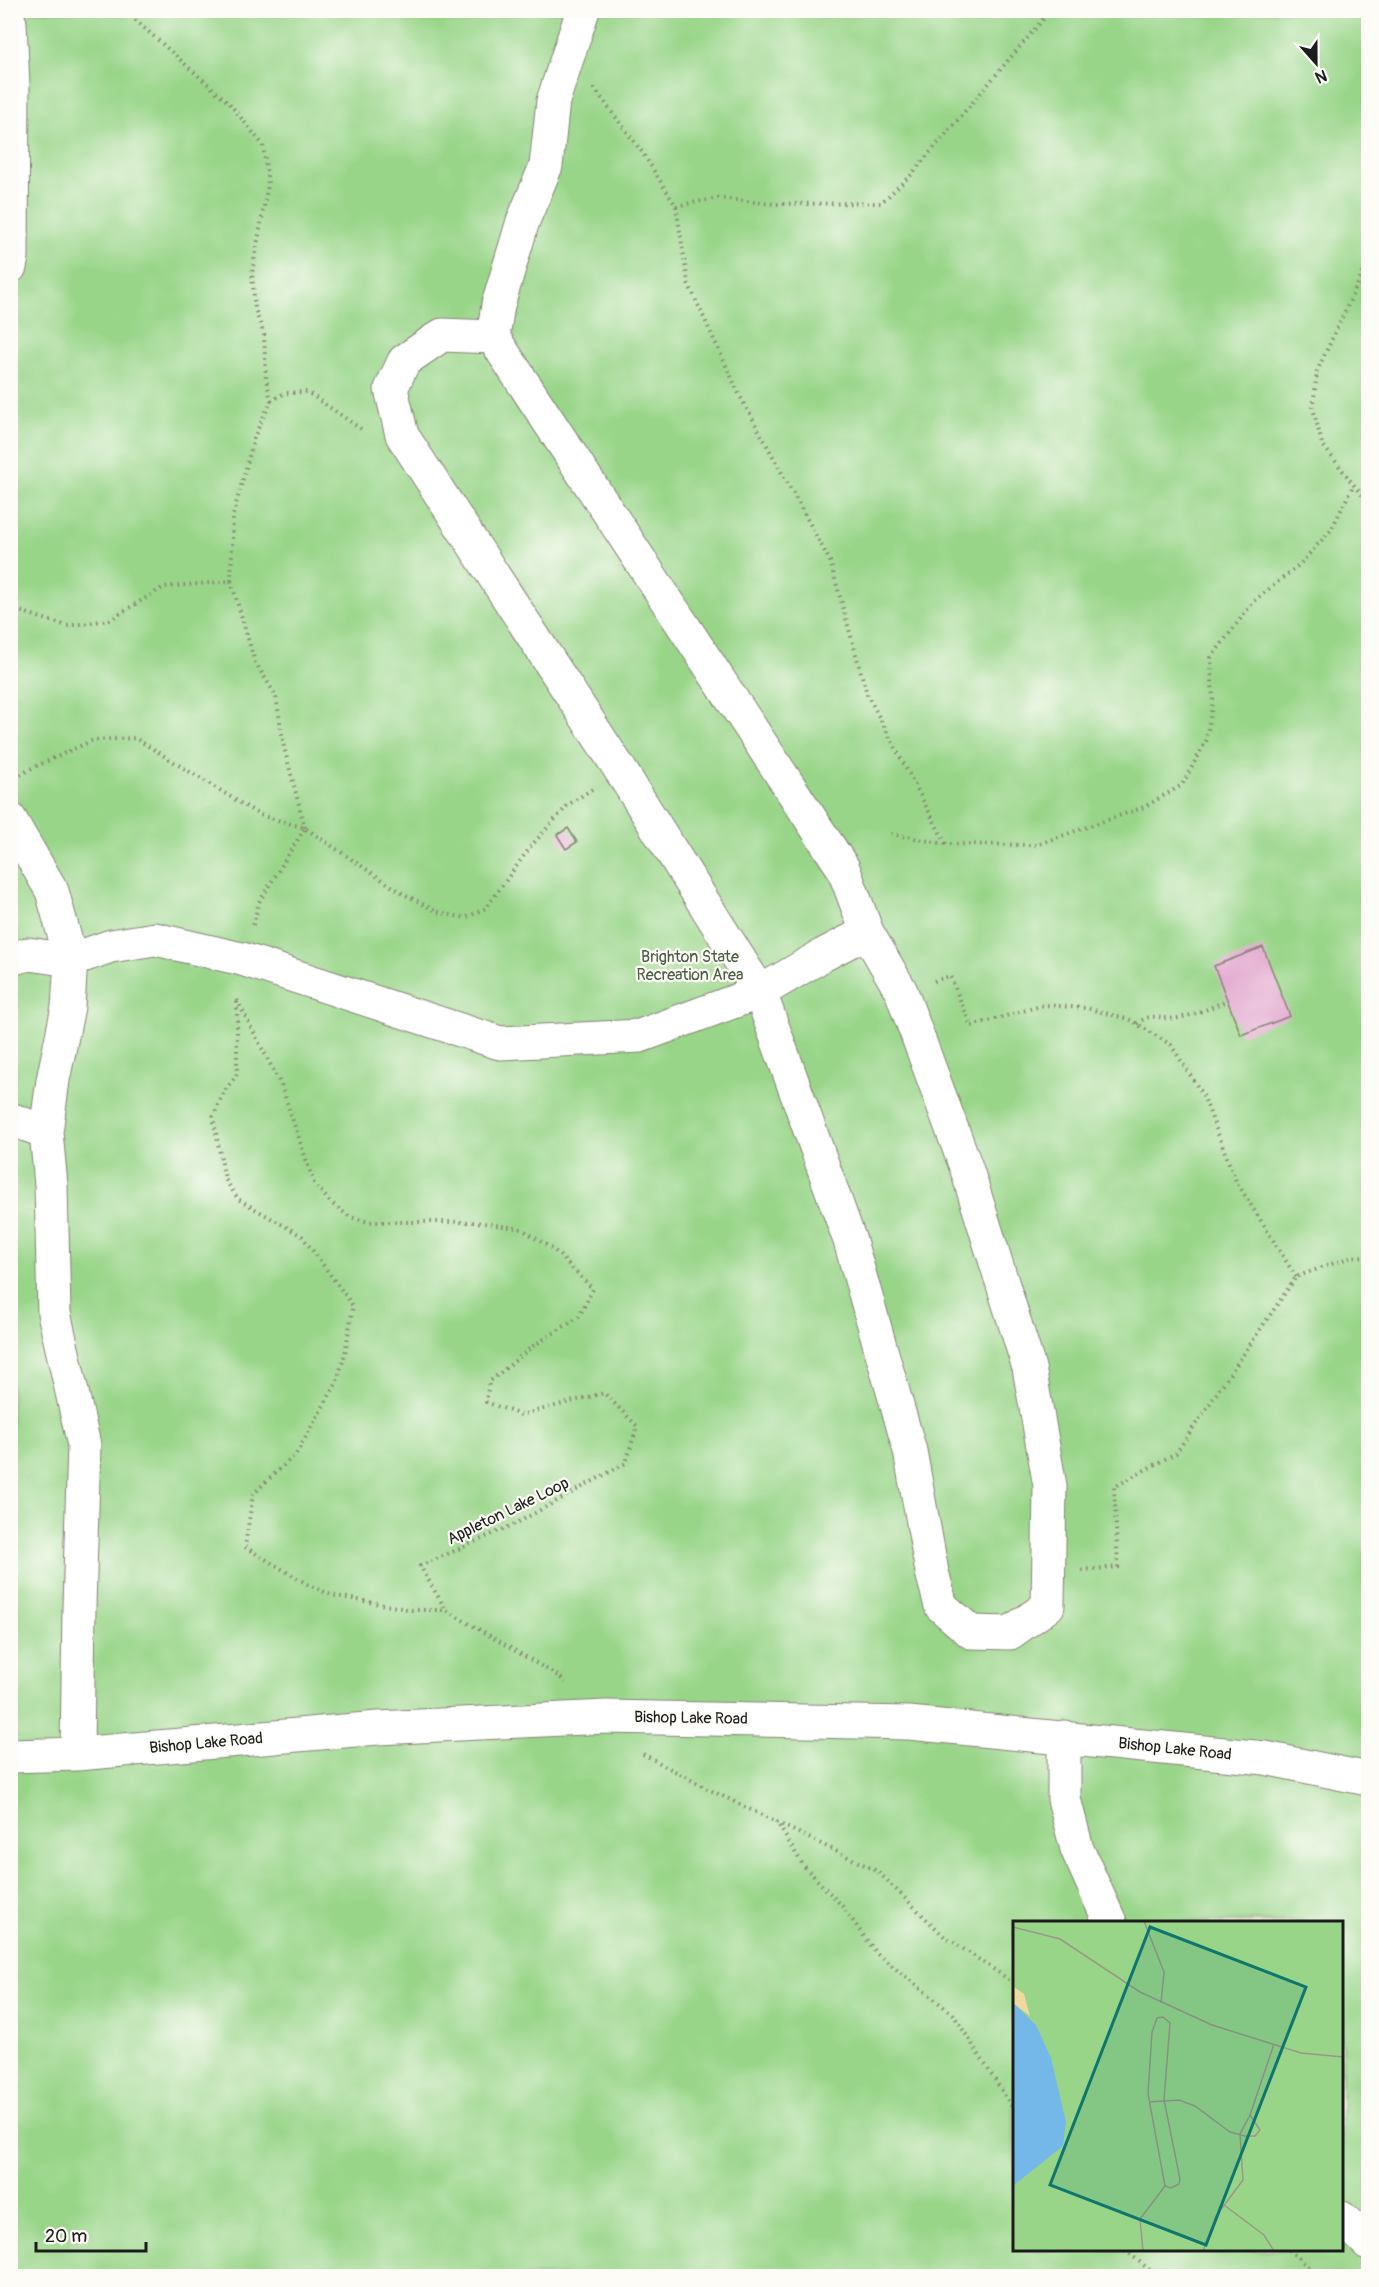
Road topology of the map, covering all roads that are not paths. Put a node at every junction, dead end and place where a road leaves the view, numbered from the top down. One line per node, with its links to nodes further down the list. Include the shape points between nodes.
1 (583, 10): 4 (street, via 553,101 546,166 523,221)
2 (10, 23): 3 (street)
3 (10, 267)
4 (493, 336): 6 (street, via 843,868); 9 (street, via 442,335 404,361 391,389 402,435)
5 (10, 819): 8 (street, via 52,891)
6 (867, 932): 9 (street); 9 (street, via 901,991 966,1167 1029,1368 1050,1486 1048,1606 1010,1634 971,1632 941,1606 910,1451 850,1241)
7 (10, 959): 8 (street, via 28,954)
8 (71, 960): 9 (street, via 111,946 155,939 242,959 500,1043 639,1036); 11 (street, via 68,1007)
9 (760, 992)
10 (10, 1119): 11 (street)
11 (46, 1132): 13 (street, via 54,1313 84,1445)
12 (1064, 1737): 13 (street, Bishop Lake Road, via 909,1723 606,1717 378,1728); 15 (street, Bishop Lake Road, via 1265,1758); 16 (street, via 1064,1799 1077,1849)
13 (77, 1754): 14 (street, Bishop Lake Road)
14 (10, 1756)
15 (1368, 1779)
16 (1109, 1921)
17 (1343, 2220): 18 (street)
18 (1368, 2243)

